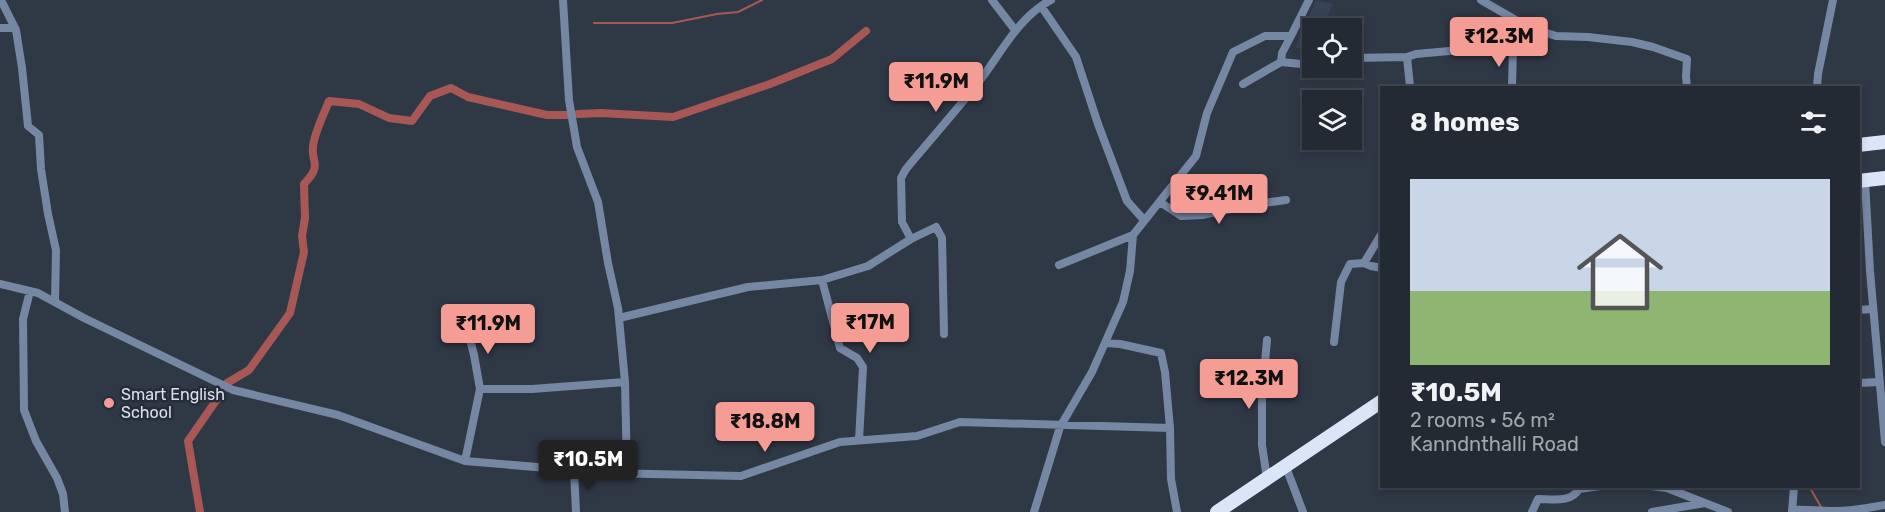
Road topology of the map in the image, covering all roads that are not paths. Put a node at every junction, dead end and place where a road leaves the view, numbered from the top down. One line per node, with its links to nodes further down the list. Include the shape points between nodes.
1 (2, 0): 11 (street)
2 (563, 0): 43 (street, via 576,147 598,202)
3 (992, 0): 12 (street)
4 (1051, 0): 8 (street)
5 (1309, 0): 13 (street)
6 (1481, 0): 9 (street)
7 (1833, 0): 23 (street)
8 (1041, 6): 12 (street); 30 (street, via 1076,57 1127,201)
9 (1522, 24): 14 (street); 22 (street, via 1556,36 1632,42 1687,59)
10 (0, 28): 11 (street)
11 (15, 28): 40 (street, via 28,126 39,135 56,250)
12 (1016, 30): 33 (street, via 901,178 902,222)
13 (1291, 36): 17 (street); 29 (street, via 1265,36 1233,51 1208,113 1197,156)
14 (1513, 48): 15 (street); 21 (street)
15 (1407, 57): 16 (street); 20 (street)
16 (1362, 58)
17 (1281, 62): 18 (street); 19 (street)
18 (1302, 64)
19 (1243, 84)
20 (1410, 86)
21 (1512, 86)
22 (1687, 86)
23 (1818, 86)
24 (1885, 142): 25 (highway)
25 (1860, 145)
26 (1885, 178): 27 (highway)
27 (1862, 181): 41 (street)
28 (1286, 200): 29 (street, via 1181,216)
29 (1160, 202): 30 (street)
30 (1144, 220): 31 (street)
31 (1133, 235): 35 (street); 48 (street, via 1123,302)
32 (1380, 236): 34 (street)
33 (911, 239): 37 (street, via 868,266); 45 (street, via 936,227 942,238)
34 (1364, 263): 36 (street); 47 (street, via 1350,264 1341,282)
35 (1059, 265)
36 (1380, 268)
37 (822, 280): 43 (street, via 748,287); 57 (street, via 840,348 857,358 863,367)
38 (0, 284): 39 (street)
39 (30, 291): 40 (street); 71 (street, via 23,319 24,410 57,478)
40 (55, 302): 59 (street, via 233,390 338,415)
41 (1873, 309): 42 (street); 50 (street)
42 (1860, 310)
43 (619, 318): 49 (street)
44 (468, 328): 52 (street)
45 (944, 334)
46 (1267, 340): 63 (street, via 1262,395)
47 (1334, 342)
48 (1106, 344): 55 (street); 56 (street, via 1161,353)
49 (624, 382): 52 (street); 62 (street)
50 (1880, 382): 51 (street); 53 (street)
51 (1860, 383)
52 (480, 389): 59 (street)
53 (1883, 400): 58 (street)
54 (1380, 402): 60 (highway)
55 (1060, 427): 56 (street); 57 (street, via 960,422 917,436); 73 (street)
56 (1170, 428): 74 (street, via 1171,479)
57 (859, 440): 62 (street, via 840,442 741,476)
58 (1885, 442)
59 (465, 460): 61 (street)
60 (1286, 467): 63 (highway); 76 (street)
61 (574, 471): 62 (street); 72 (street)
62 (627, 474)
63 (1267, 479): 75 (highway)
64 (1586, 488): 77 (street, via 1570,498 1538,499)
65 (1667, 488): 67 (street)
66 (1794, 488): 70 (street)
67 (1705, 503): 78 (street); 79 (street)
68 (1885, 505): 69 (street)
69 (1861, 510): 70 (street)
70 (1792, 511)
71 (65, 512)
72 (576, 512)
73 (1034, 512)
74 (1177, 512)
75 (1217, 512)
76 (1303, 512)
77 (1532, 512)
78 (1652, 512)
79 (1728, 512)

